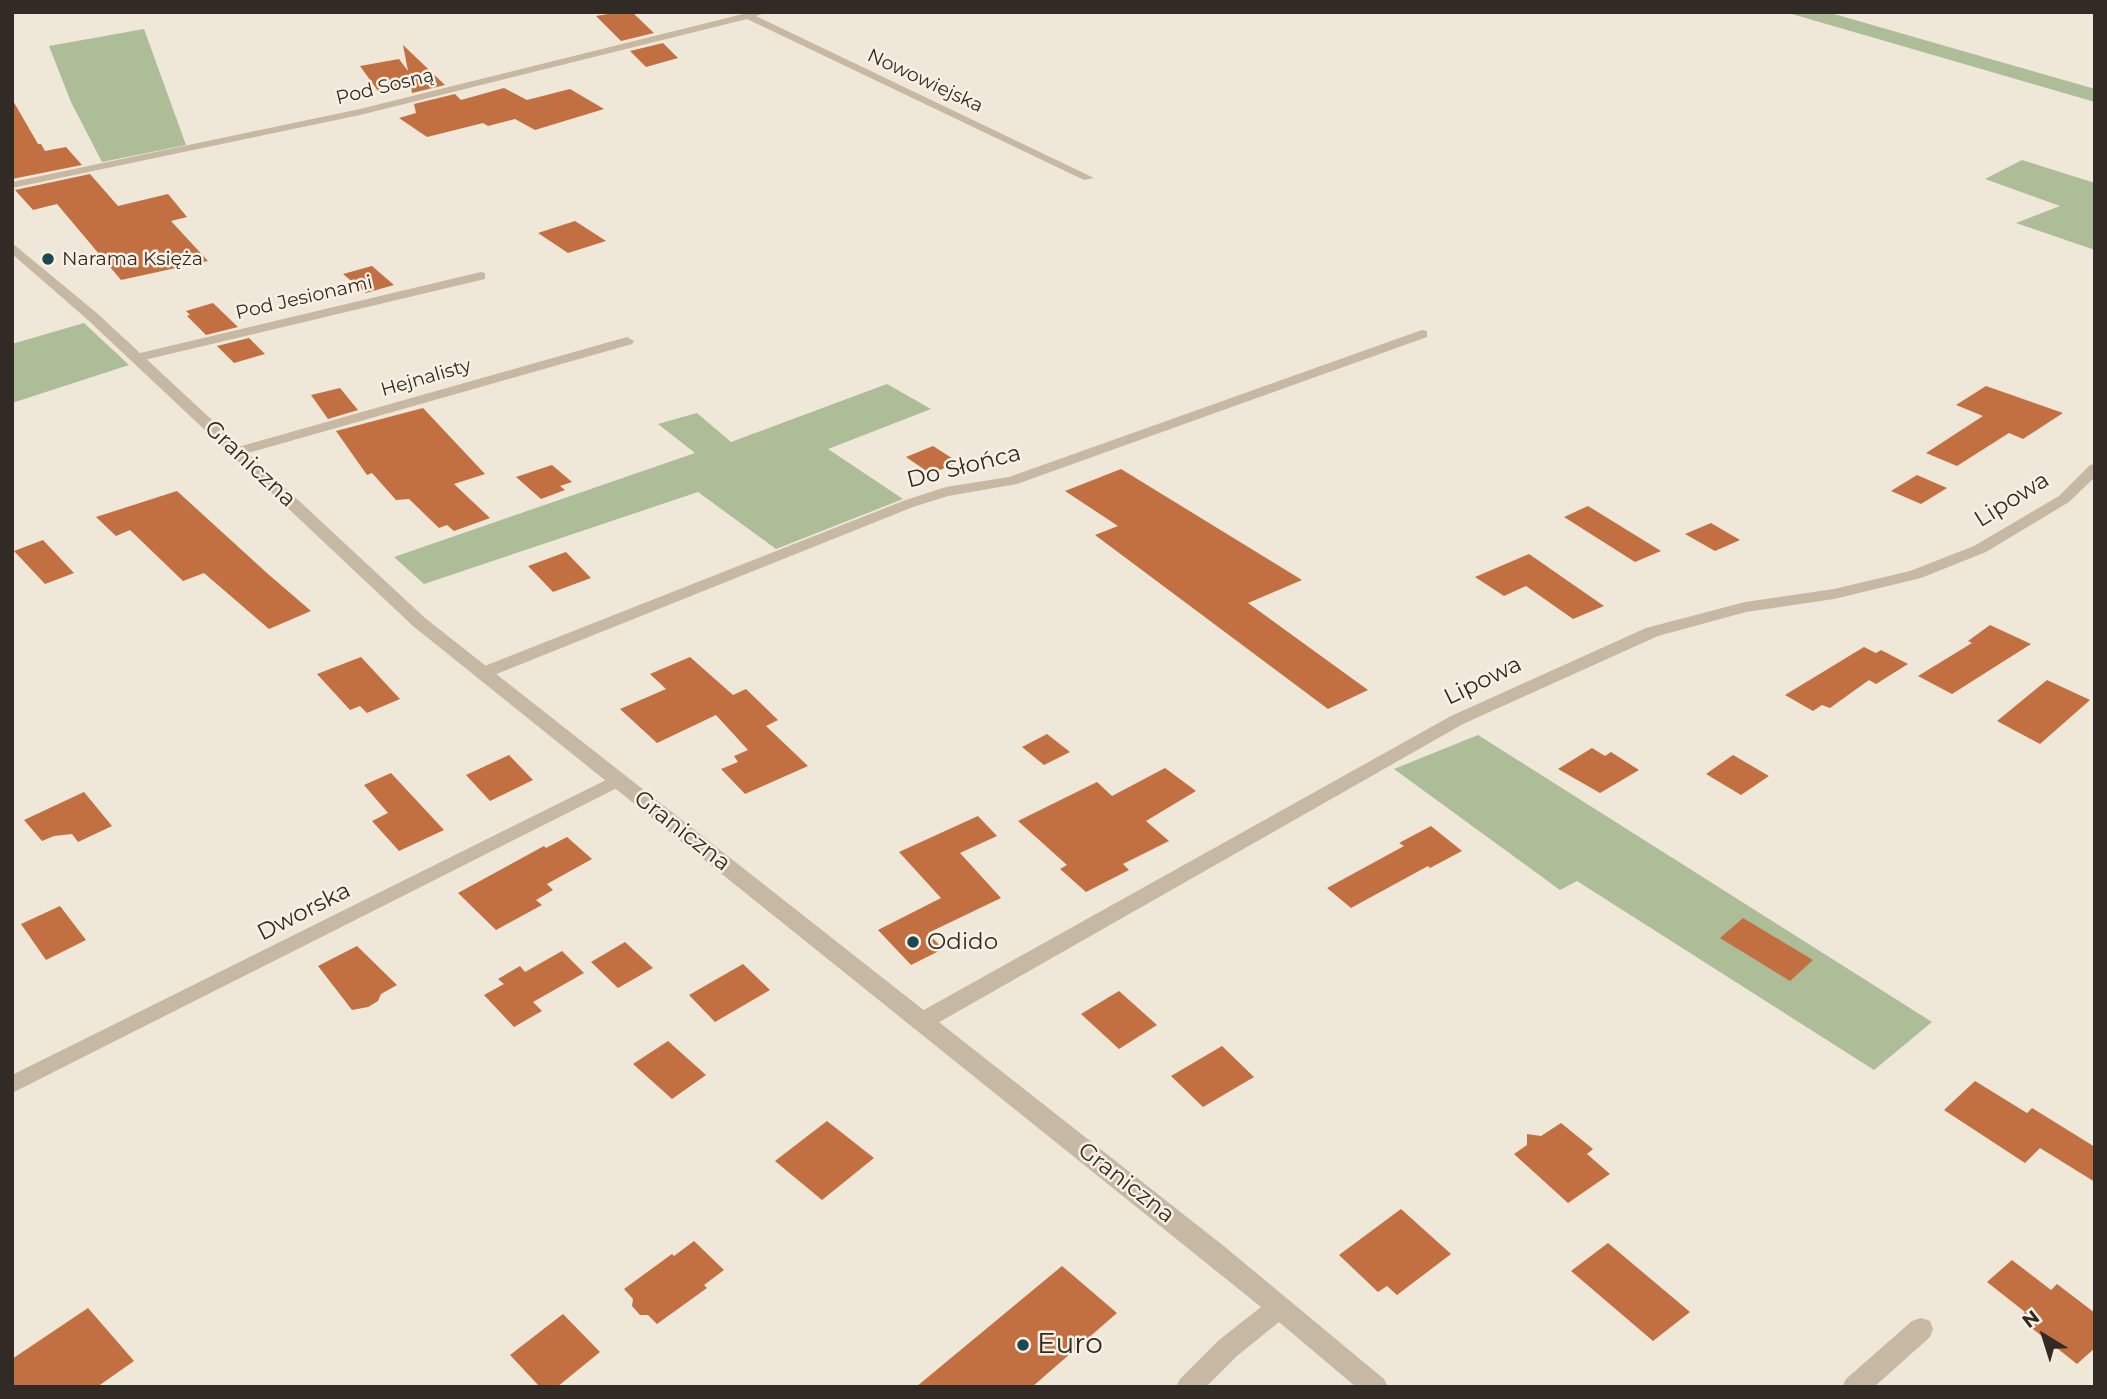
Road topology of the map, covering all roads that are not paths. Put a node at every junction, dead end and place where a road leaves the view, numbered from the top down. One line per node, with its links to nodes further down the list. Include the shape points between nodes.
1 (763, 12): 2 (street, Pod Sosną)
2 (748, 16): 3 (street, Nowowiejska); 4 (street, Pod Sosną, via 360,112)
3 (1088, 178)
4 (12, 185)
5 (12, 247): 9 (street, Graniczna)
6 (481, 276): 9 (street, Pod Jesionami)
7 (1422, 334): 12 (street, Do Słońca, via 1012,481 946,492 908,504)
8 (626, 341): 10 (street, Hejnalisty)
9 (136, 358): 10 (street, Graniczna)
10 (236, 452): 12 (street, Graniczna, via 419,622)
11 (2095, 468): 14 (street, Lipowa, via 2064,499 1980,549 1926,571 1834,594 1745,607 1652,632 1457,720)
12 (483, 673): 13 (street, Graniczna)
13 (618, 780): 14 (street, Graniczna); 15 (street, Dworska)
14 (921, 1022): 16 (street, Graniczna)
15 (12, 1085)
16 (1280, 1306): 18 (street); 19 (street, Graniczna)
17 (1921, 1329): 20 (street)
18 (1189, 1387)
19 (1376, 1387)
20 (1855, 1387)

